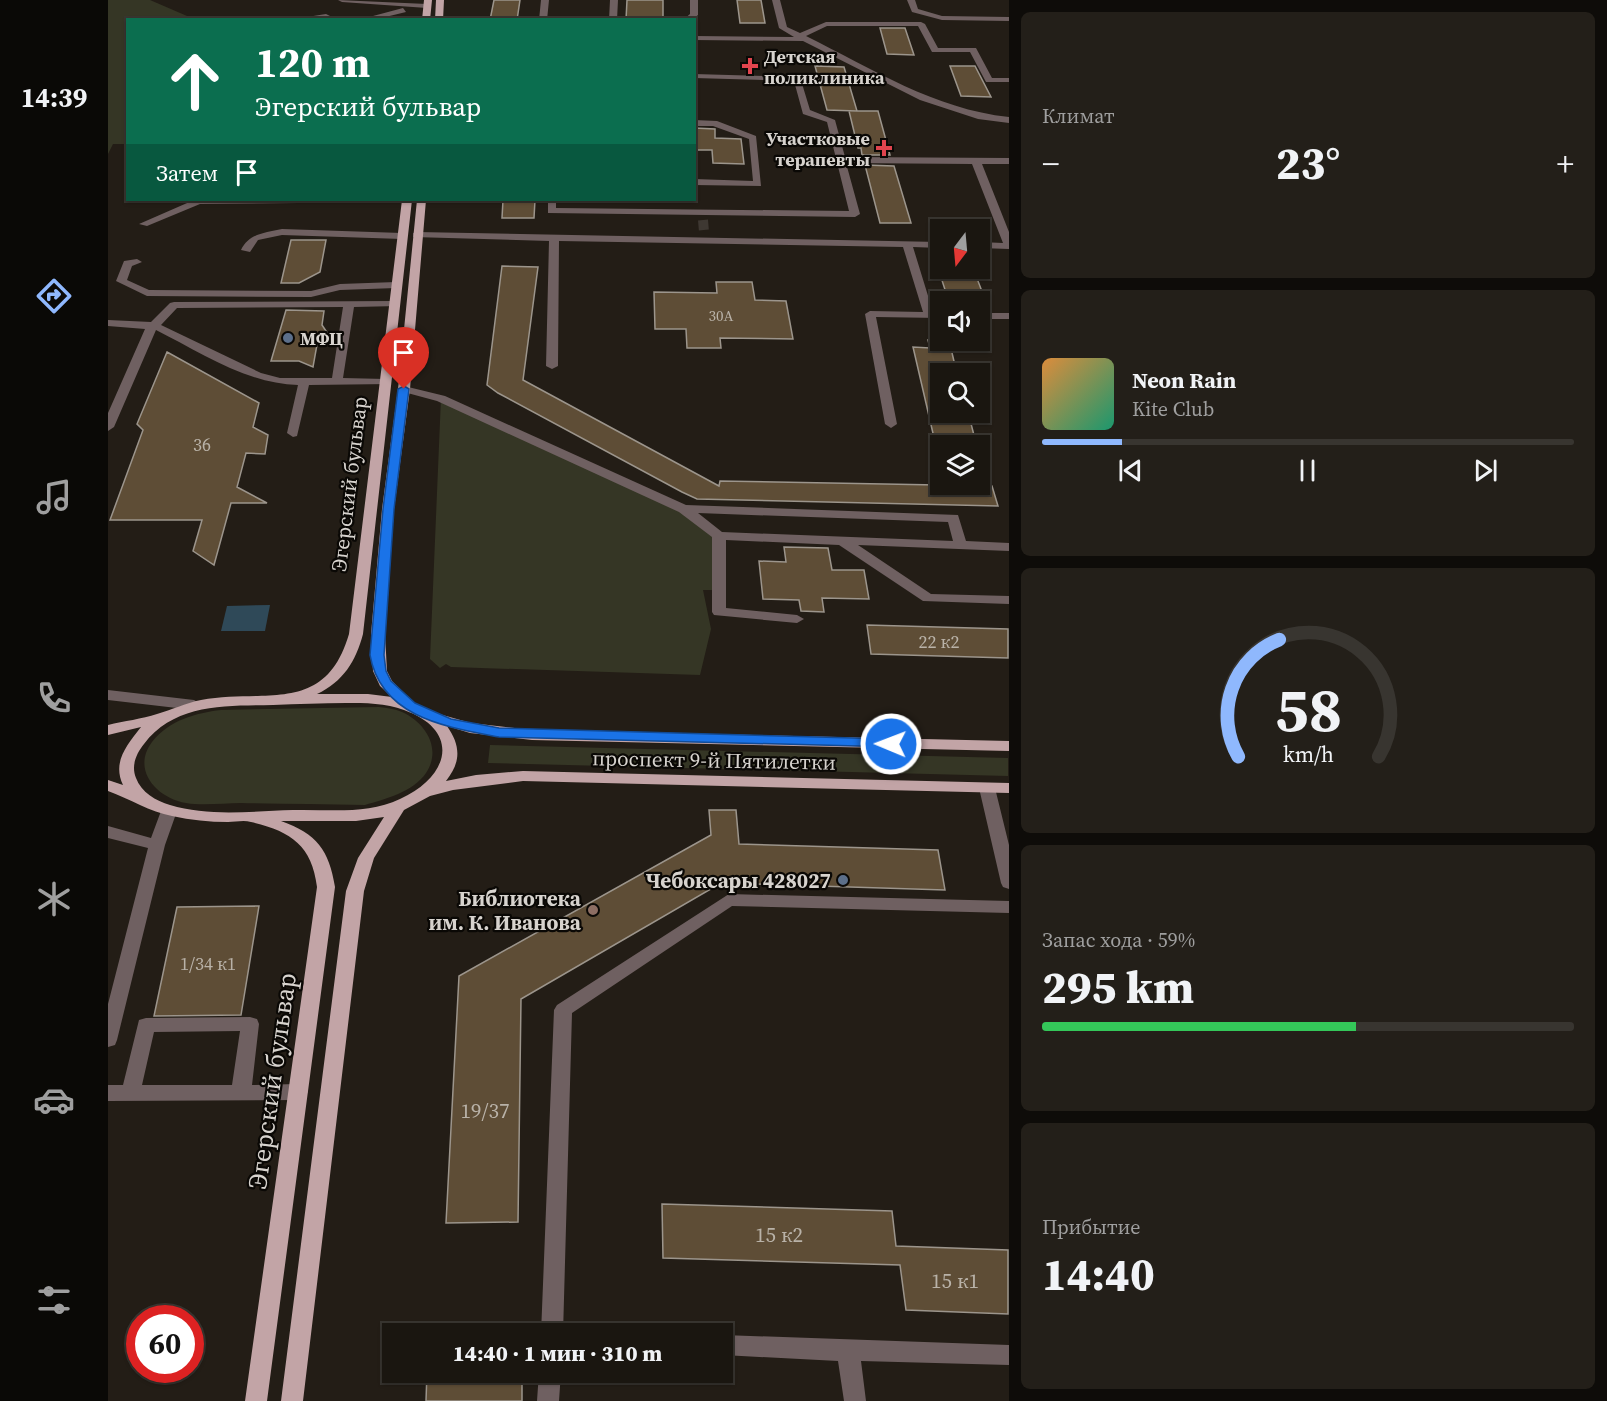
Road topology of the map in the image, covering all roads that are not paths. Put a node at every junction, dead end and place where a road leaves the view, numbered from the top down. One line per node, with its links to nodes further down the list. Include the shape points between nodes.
1 (342, 0): 7 (street)
2 (545, 0): 14 (street)
3 (614, 0): 15 (street)
4 (694, 0): 16 (street, via 694,15)
5 (776, 0): 19 (street, via 783,28)
6 (911, 0): 17 (street, via 915,10 942,18)
7 (427, 3): 8 (main road); 11 (street); 12 (main road)
8 (440, 3): 13 (main road)
9 (311, 16): 10 (street)
10 (326, 18)
11 (369, 18)
12 (426, 18)
13 (439, 18)
14 (543, 18)
15 (613, 18)
16 (689, 18)
17 (1008, 19)
18 (696, 38): 19 (street)
19 (805, 38): 21 (street, via 826,24 921,24 935,50 973,50 989,80); 22 (street, via 941,106 989,120)
20 (696, 76): 24 (street, via 797,79 806,112 831,120)
21 (1008, 80)
22 (1008, 120)
23 (696, 123): 27 (street, via 714,123 753,138 758,184)
24 (842, 159): 25 (street); 31 (street, via 855,214 703,216 551,211)
25 (976, 161): 26 (street); 38 (street, via 1008,246)
26 (1008, 161)
27 (696, 182)
28 (198, 201): 32 (street)
29 (407, 201): 34 (main road, Эгерский бульвар)
30 (422, 201): 33 (main road, Эгерский бульвар)
31 (552, 201)
32 (144, 224)
33 (417, 235): 34 (main road); 35 (street); 42 (main road, Эгерский бульвар)
34 (402, 236): 39 (street, via 267,233 255,238); 41 (main road, Эгерский бульвар)
35 (554, 239): 36 (street, via 704,237); 52 (street)
36 (907, 244): 37 (street); 43 (street)
37 (930, 245)
38 (990, 245)
39 (246, 250)
40 (137, 262): 41 (street, via 128,263 121,281 147,294 311,294 340,287)
41 (396, 285): 42 (main road); 44 (main road, Эгерский бульвар)
42 (413, 285): 45 (main road, Эгерский бульвар)
43 (930, 302)
44 (395, 304): 45 (main road); 46 (street); 55 (main road, Эгерский бульвар)
45 (412, 304): 56 (main road, Эгерский бульвар)
46 (349, 305): 51 (street, via 174,305); 53 (street)
47 (930, 315): 57 (street, via 870,314)
48 (990, 316): 49 (street)
49 (1008, 316)
50 (108, 322): 51 (street)
51 (155, 326): 54 (street, via 257,375); 58 (street, via 148,332)
52 (552, 366)
53 (337, 382): 54 (street); 55 (street)
54 (304, 383): 59 (street)
55 (385, 385): 56 (main road); 68 (main road, Эгерский бульвар, via 352,648 345,665 331,681)
56 (404, 386): 60 (street, via 441,398); 70 (main road, Эгерский бульвар, via 388,509 377,655 385,683)
57 (891, 424)
58 (108, 427)
59 (293, 433)
60 (684, 509): 61 (street); 63 (street, via 953,518)
61 (719, 536): 62 (street); 66 (street, via 719,612)
62 (843, 541): 63 (street); 65 (street, via 928,598)
63 (961, 546): 64 (street)
64 (1008, 547)
65 (1008, 600)
66 (797, 619)
67 (108, 695): 69 (street)
68 (283, 700): 69 (main road); 70 (main road, via 373,700)
69 (194, 705): 72 (main road)
70 (410, 706): 71 (main road)
71 (427, 715): 74 (main road, проспект 9-й Пятилетки, via 470,728 532,735); 78 (main road, via 449,740 451,754 437,782)
72 (165, 716): 73 (main road); 79 (main road, via 138,740 126,766 133,788)
73 (108, 730)
74 (1008, 746)
75 (108, 785): 79 (main road)
76 (987, 788): 77 (main road, проспект 9-й Пятилетки); 78 (main road, проспект 9-й Пятилетки, via 523,776 449,784); 85 (street)
77 (1008, 788)
78 (421, 794): 80 (main road)
79 (141, 797): 81 (main road)
80 (398, 807): 82 (main road, via 364,815); 98 (main road, via 366,858 355,891)
81 (169, 811): 82 (main road); 84 (street)
82 (246, 816): 89 (main road, Эгерский бульвар, via 296,832 310,842 325,867 326,887)
83 (108, 832): 84 (street)
84 (157, 845): 87 (street)
85 (1008, 883)
86 (1008, 907): 92 (street, via 729,900 563,1010)
87 (108, 1040)
88 (241, 1092): 89 (street); 91 (street); 91 (street, via 250,1024 146,1025)
89 (298, 1092): 97 (main road, Эгерский бульвар)
90 (108, 1093): 91 (street)
91 (131, 1093)
92 (552, 1323)
93 (733, 1345): 94 (street)
94 (848, 1351): 95 (street); 100 (street)
95 (1008, 1355)
96 (549, 1383): 99 (street)
97 (256, 1401)
98 (292, 1401)
99 (548, 1401)
100 (855, 1401)

